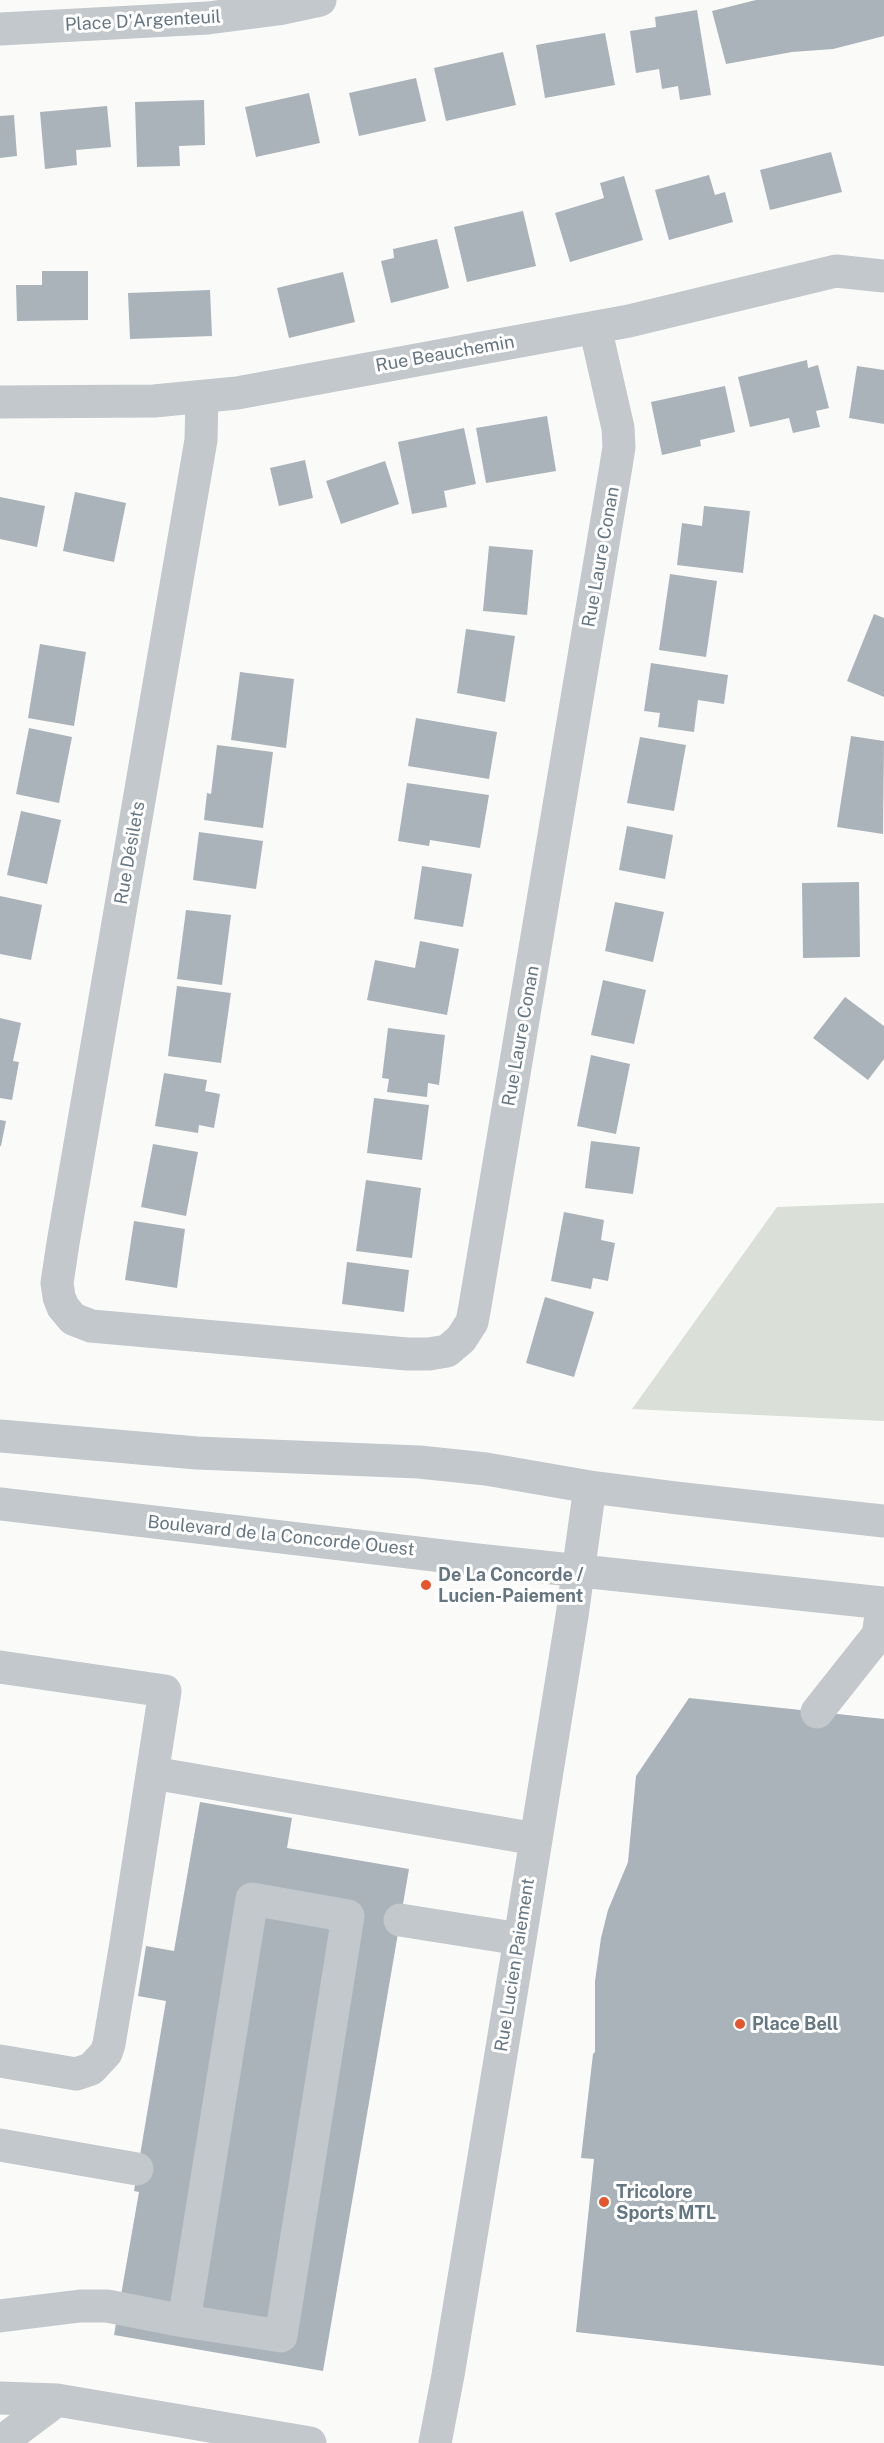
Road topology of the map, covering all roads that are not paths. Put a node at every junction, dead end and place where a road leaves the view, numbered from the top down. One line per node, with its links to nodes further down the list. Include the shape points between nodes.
1 (320, 0): 2 (street, Place D'Argenteuil, via 208,18)
2 (0, 29)
3 (884, 276): 4 (street, Rue Beauchemin, via 836,271)
4 (595, 327): 5 (street, Rue Beauchemin); 7 (street, Rue Laure Conan, via 616,412 619,447 472,1322 455,1346 447,1350 407,1354 91,1326 78,1322)
5 (202, 397): 6 (street, Rue Beauchemin); 7 (street, Rue Désilets, via 201,440 63,1243 57,1283)
6 (0, 402)
7 (63, 1307)
8 (0, 1436): 9 (street, via 198,1453 418,1462)
9 (590, 1487): 11 (street); 12 (street, Rue Lucien Paiement)
10 (0, 1504): 12 (street, Boulevard de la Concorde Ouest)
11 (884, 1521)
12 (579, 1570): 13 (street, Boulevard de la Concorde Ouest); 17 (street, Rue Lucien Paiement)
13 (884, 1603): 15 (street, via 878,1635)
14 (0, 1667): 16 (street, via 165,1691)
15 (817, 1712)
16 (153, 1773): 17 (street); 20 (street, via 106,2053 91,2069 76,2074)
17 (536, 1839): 19 (street, Rue Lucien Paiement)
18 (400, 1920): 19 (street)
19 (520, 1940): 35 (street, Rue Lucien Paiement)
20 (0, 2061)
21 (0, 2145): 22 (street)
22 (137, 2169)
23 (0, 2316): 24 (street, via 106,2306)
24 (184, 2321): 24 (street, via 281,2336 348,1916 252,1899)
25 (0, 2380): 27 (street)
26 (0, 2398): 27 (street)
27 (57, 2400): 28 (street); 29 (street); 30 (street); 31 (street); 32 (street); 33 (street); 34 (street)
28 (0, 2409)
29 (0, 2418)
30 (0, 2427)
31 (0, 2443)
32 (15, 2443)
33 (27, 2443)
34 (310, 2443)
35 (435, 2443)

